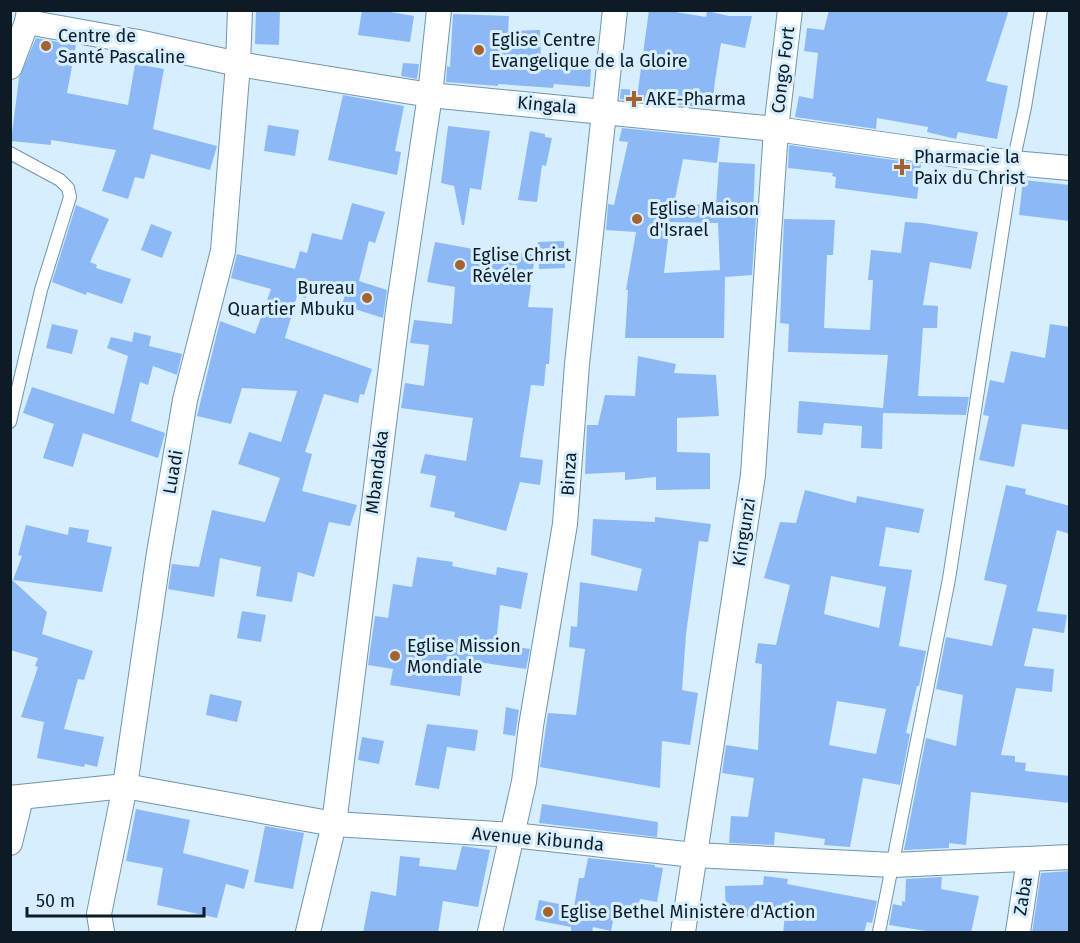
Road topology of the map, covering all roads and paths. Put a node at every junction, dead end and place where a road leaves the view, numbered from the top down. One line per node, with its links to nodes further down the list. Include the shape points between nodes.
1 (240, 10): 7 (street, Luadi)
2 (439, 10): 9 (street, Mbandaka)
3 (615, 10): 10 (street, Binza)
4 (790, 10): 11 (street, Congo Fort)
5 (1041, 10): 13 (lane)
6 (28, 16): 7 (street, Kingala); 8 (street)
7 (238, 64): 9 (street, Kingala); 16 (street, Luadi, via 223,252 183,411)
8 (10, 67)
9 (430, 94): 10 (street, Kingala); 18 (street, Mbandaka, via 398,311)
10 (604, 111): 11 (street, Kingala); 19 (street, Binza, via 577,364 565,524)
11 (776, 129): 13 (street, Kingala); 21 (street, Kingunzi, via 753,475)
12 (10, 153): 15 (lane, via 60,180 70,197 41,290)
13 (1013, 163): 14 (street, Kingala); 24 (lane, via 949,579)
14 (1070, 168)
15 (10, 422)
16 (125, 786): 17 (street, Avenue Kibunda); 18 (street, Avenue Kibunda); 25 (street, Luadi, via 99,914)
17 (16, 798): 20 (street)
18 (334, 824): 19 (street, Avenue Kibunda); 26 (street, Mbandaka)
19 (513, 835): 21 (street, Avenue Kibunda); 27 (street, Binza)
20 (10, 843)
21 (694, 855): 24 (street, Avenue Kibunda); 28 (street, Kingunzi)
22 (1070, 857): 23 (street, Avenue Kibunda)
23 (1029, 859): 24 (street, Avenue Kibunda); 30 (street, Zaba)
24 (893, 865): 29 (lane)
25 (102, 933)
26 (308, 933)
27 (490, 933)
28 (683, 933)
29 (879, 933)
30 (1018, 933)

